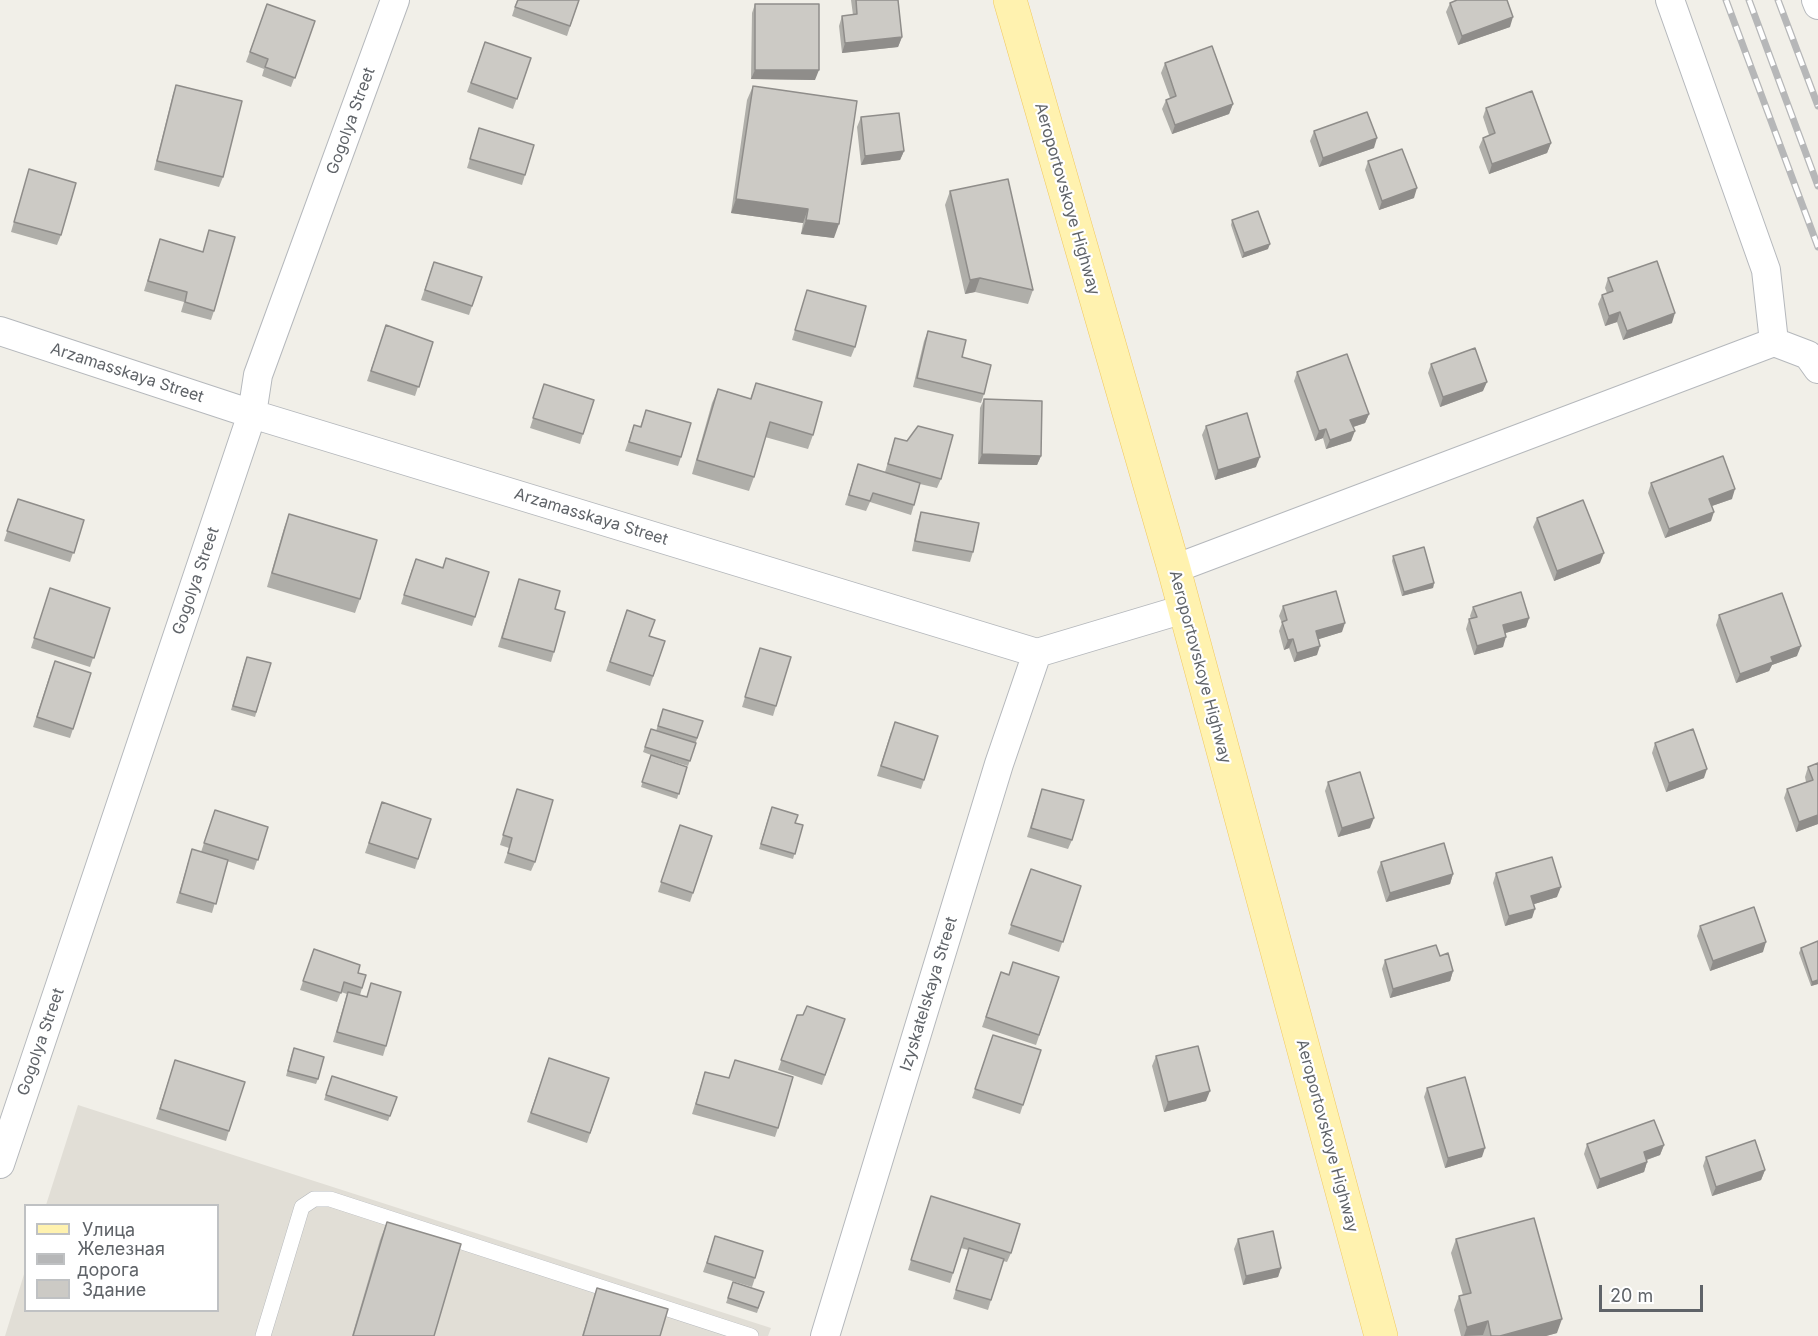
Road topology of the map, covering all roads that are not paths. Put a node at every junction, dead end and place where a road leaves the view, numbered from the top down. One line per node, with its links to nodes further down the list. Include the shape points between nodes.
1 (395, 0): 9 (street, Gogolya Street, via 258,375)
2 (1010, 0): 10 (main road, Aeroportovskoye Highway)
3 (1670, 0): 7 (street, via 1766,270)
4 (1816, 0): 5 (street)
5 (1818, 5)
6 (0, 331): 9 (street, Arzamasskaya Street)
7 (1774, 342): 8 (street, via 1808,355); 10 (street)
8 (1818, 369)
9 (252, 414): 12 (street, Arzamasskaya Street); 13 (street, Gogolya Street)
10 (1174, 569): 11 (main road, Aeroportovskoye Highway)
11 (1184, 609): 12 (street); 17 (main road, Aeroportovskoye Highway)
12 (1037, 653): 16 (street, Izyskatelskaya Street, via 995,776)
13 (0, 1164)
14 (263, 1336): 15 (lane, via 302,1208 314,1199 330,1199)
15 (751, 1336)
16 (825, 1336)
17 (1381, 1336)

